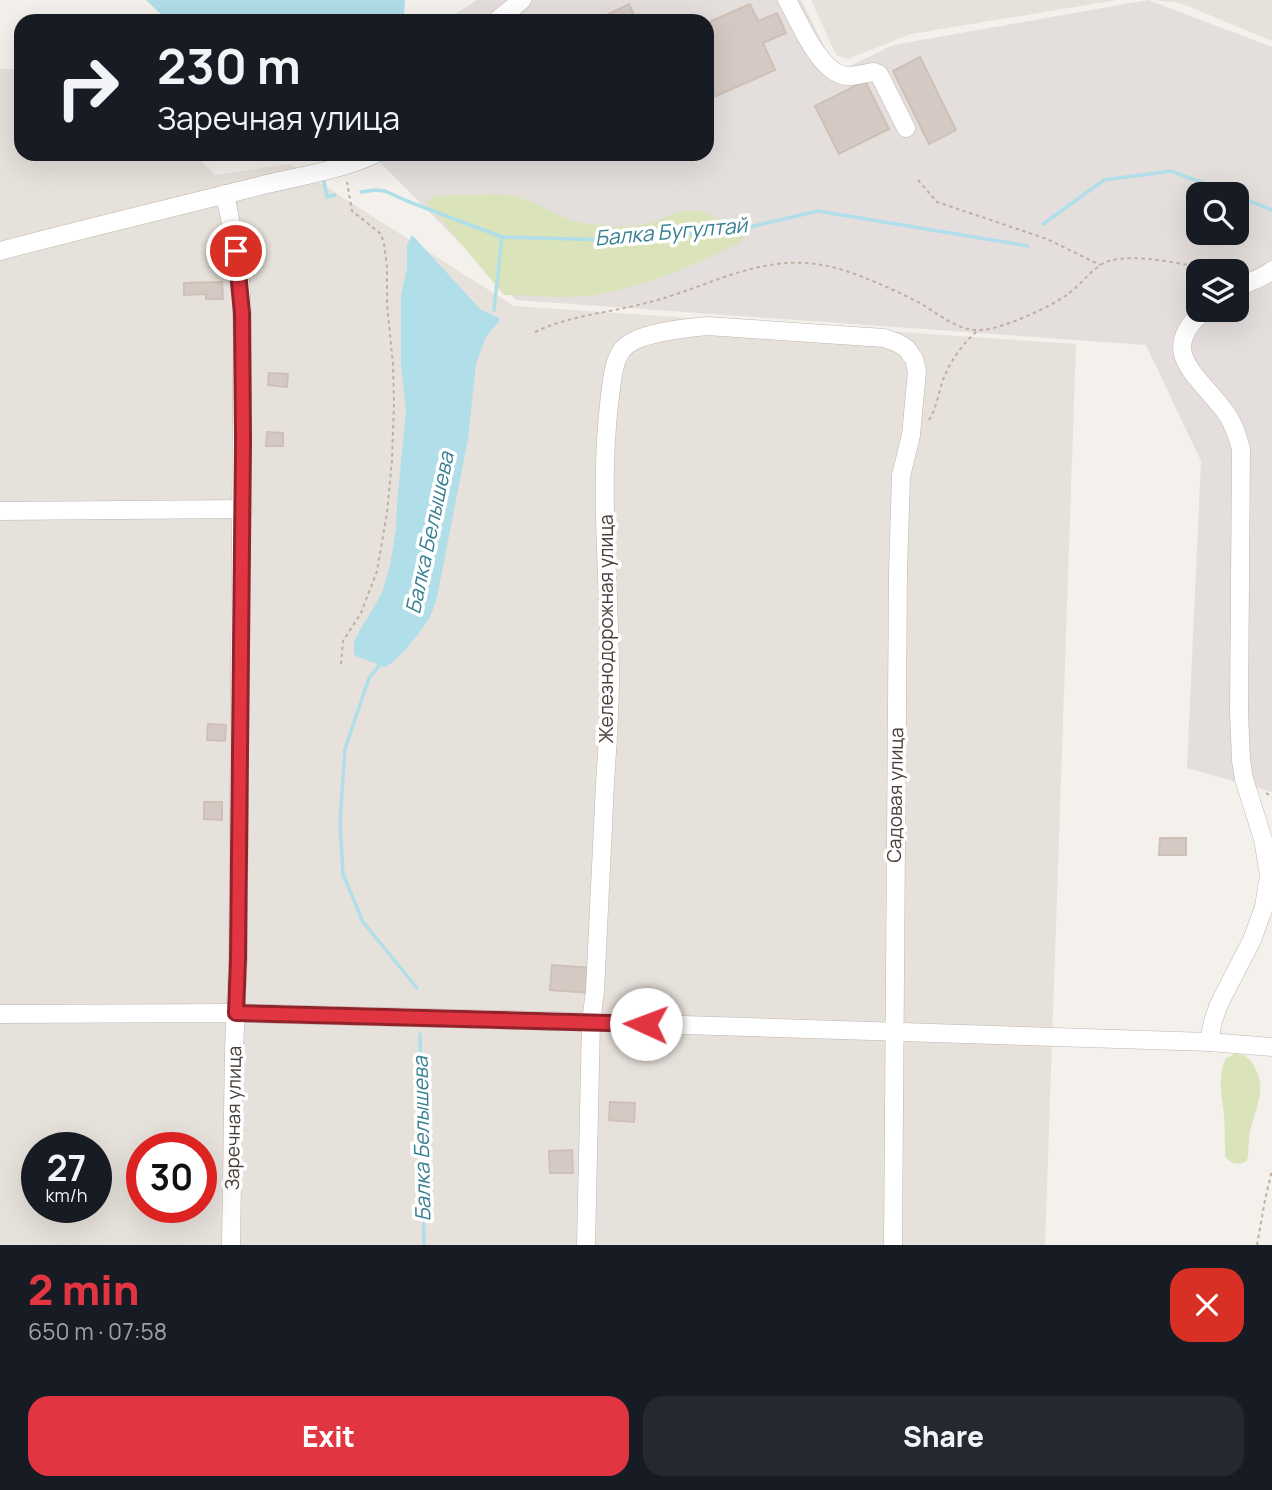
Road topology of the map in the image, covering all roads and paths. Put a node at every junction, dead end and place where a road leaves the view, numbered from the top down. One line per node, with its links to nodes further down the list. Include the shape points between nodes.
1 (522, 0): 3 (street)
2 (787, 0): 4 (street, via 827,66 843,76 879,74)
3 (505, 14)
4 (906, 128)
5 (358, 161): 6 (street)
6 (351, 164): 8 (street); 21 (path, via 347,185 352,211 381,234 384,244 394,402 387,513 377,570 361,613 343,641)
7 (918, 180): 10 (path, via 944,206 1047,239)
8 (225, 194): 9 (street); 19 (street, Заречная улица, via 242,313)
9 (0, 251)
10 (1100, 265): 11 (path, via 1145,259); 15 (path, via 1068,295)
11 (1186, 265)
12 (1271, 275): 13 (street)
13 (1249, 282)
14 (1191, 322): 26 (street, via 1182,343 1186,365 1223,408 1241,449 1241,760 1269,875 1264,907 1219,1004)
15 (977, 331): 16 (path, via 883,284 846,271 779,262); 18 (path, via 947,369 930,418)
16 (535, 332)
17 (907, 349): 18 (street, Садовая улица, via 917,371); 24 (street, Железнодорожная улица, via 884,338 707,326 641,338 622,349 617,359 607,420 610,680)
18 (911, 435): 25 (street, Садовая улица, via 901,476 898,571)
19 (243, 509): 20 (street); 22 (street, Заречная улица)
20 (0, 511)
21 (341, 664)
22 (236, 1013): 23 (street); 24 (street); 29 (street, Заречная улица)
23 (0, 1014)
24 (591, 1022): 25 (street); 30 (street, Железнодорожная улица)
25 (894, 1031): 26 (street); 31 (street, Садовая улица)
26 (1209, 1042): 27 (street)
27 (1272, 1047)
28 (1272, 1170): 32 (path)
29 (231, 1245)
30 (586, 1245)
31 (893, 1245)
32 (1257, 1245)

